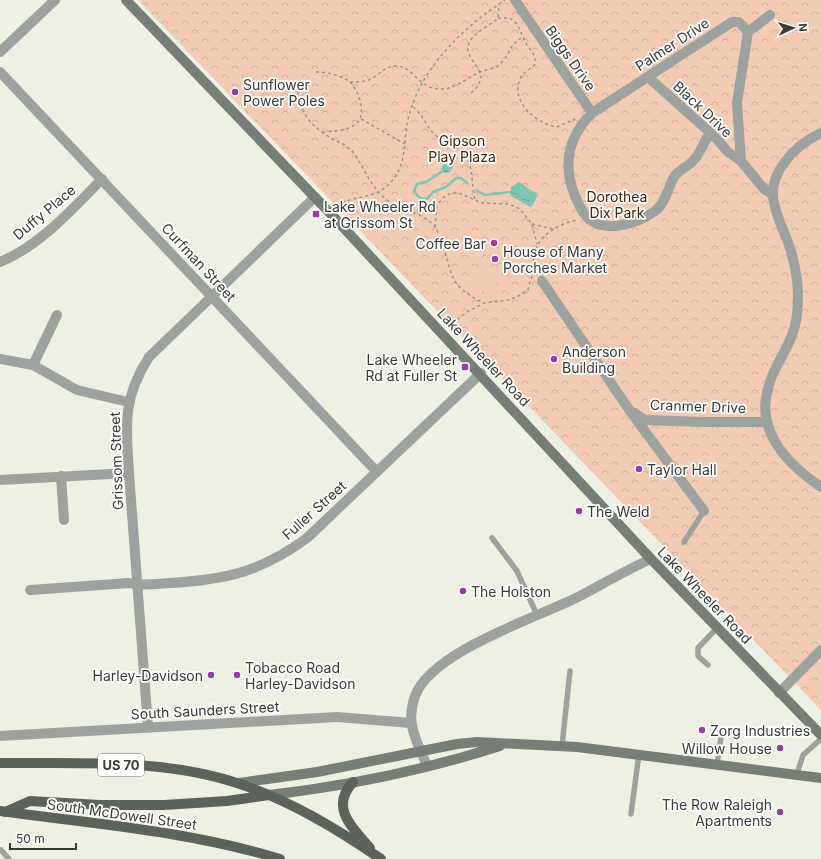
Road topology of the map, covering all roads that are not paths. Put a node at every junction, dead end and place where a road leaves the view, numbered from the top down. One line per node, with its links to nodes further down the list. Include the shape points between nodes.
1 (55, 0): 6 (street)
2 (126, 0): 16 (main road, Lake Wheeler Road)
3 (515, 0): 10 (street, Biggs Drive)
4 (770, 15): 5 (street)
5 (748, 32): 8 (street, Palmer Drive, via 739,22 732,22); 13 (street, via 737,103)
6 (0, 52)
7 (0, 72): 14 (street, Curfman Street)
8 (648, 77): 9 (street, Palmer Drive); 11 (street, Black Drive)
9 (611, 100): 10 (street, Biggs Drive)
10 (592, 113): 11 (street, via 574,136 568,159 569,181 587,218 602,225 620,226 638,221 657,210 675,175 693,161)
11 (710, 133): 13 (street, Black Drive, via 728,152)
12 (821, 133): 15 (street, via 803,142 787,158 776,176)
13 (741, 161): 15 (street, Black Drive, via 764,189)
14 (102, 179): 17 (street, Duffy Place, via 35,242); 19 (street, Curfman Street)
15 (772, 194): 26 (street, via 774,208 794,264 798,295 792,336 769,385)
16 (315, 197): 19 (street, Grissom Street); 23 (main road, Lake Wheeler Road)
17 (0, 262)
18 (542, 281): 25 (street)
19 (213, 296): 24 (street, Grissom Street, via 149,357 140,371); 27 (street, Curfman Street)
20 (57, 315): 22 (street)
21 (0, 360): 22 (street)
22 (33, 366): 24 (street, via 76,390)
23 (481, 374): 27 (street, Fuller Street); 36 (main road, Lake Wheeler Road)
24 (128, 402): 28 (street, Grissom Street, via 126,433)
25 (630, 411): 26 (street, Cranmer Drive, via 645,420); 32 (street)
26 (767, 422): 31 (street, via 775,441 790,464)
27 (377, 472): 37 (street, Fuller Street, via 307,538 286,553 262,565 227,577)
28 (129, 473): 29 (street); 37 (street, Grissom Street)
29 (61, 476): 30 (street); 33 (street)
30 (0, 480)
31 (821, 487)
32 (704, 511): 35 (lane)
33 (64, 520)
34 (492, 538): 39 (lane, via 517,571)
35 (684, 542)
36 (651, 559): 39 (street); 40 (main road, Lake Wheeler Road)
37 (137, 585): 38 (street, Fuller Street, via 129,583); 46 (street, Grissom Street)
38 (30, 590)
39 (537, 615): 45 (street, via 465,650 432,671 415,696 410,716)
40 (717, 628): 42 (lane, via 698,648 698,656); 44 (main road, Lake Wheeler Road)
41 (821, 650): 44 (street)
42 (708, 664)
43 (570, 671): 52 (lane)
44 (779, 693): 47 (main road, Lake Wheeler Road)
45 (411, 723): 46 (street, South Saunders Street, via 337,717); 53 (street)
46 (148, 727): 48 (street, South Saunders Street)
47 (821, 735)
48 (0, 736)
49 (721, 737): 56 (lane)
50 (821, 739): 58 (lane, via 803,755)
51 (506, 745): 52 (main road); 53 (main road, via 470,743); 57 (main road)
52 (562, 746): 54 (main road)
53 (421, 750): 57 (street); 61 (main road, via 317,772)
54 (638, 754): 56 (main road); 64 (lane)
55 (0, 763): 61 (main road, US 70, via 130,765 176,770)
56 (717, 765): 58 (main road)
57 (427, 766): 60 (main road)
58 (797, 774): 59 (main road)
59 (821, 778)
60 (353, 782): 62 (main road); 66 (main road, via 343,798 343,813)
61 (240, 783): 62 (main road, US 70)
62 (269, 795): 63 (main road, via 164,805 30,801); 66 (main road, US 70, via 329,825)
63 (3, 811): 68 (main road, South McDowell Street, via 165,833 228,844)
64 (631, 814)
65 (1, 850): 67 (lane)
66 (379, 858)
67 (9, 859)
68 (280, 859)

